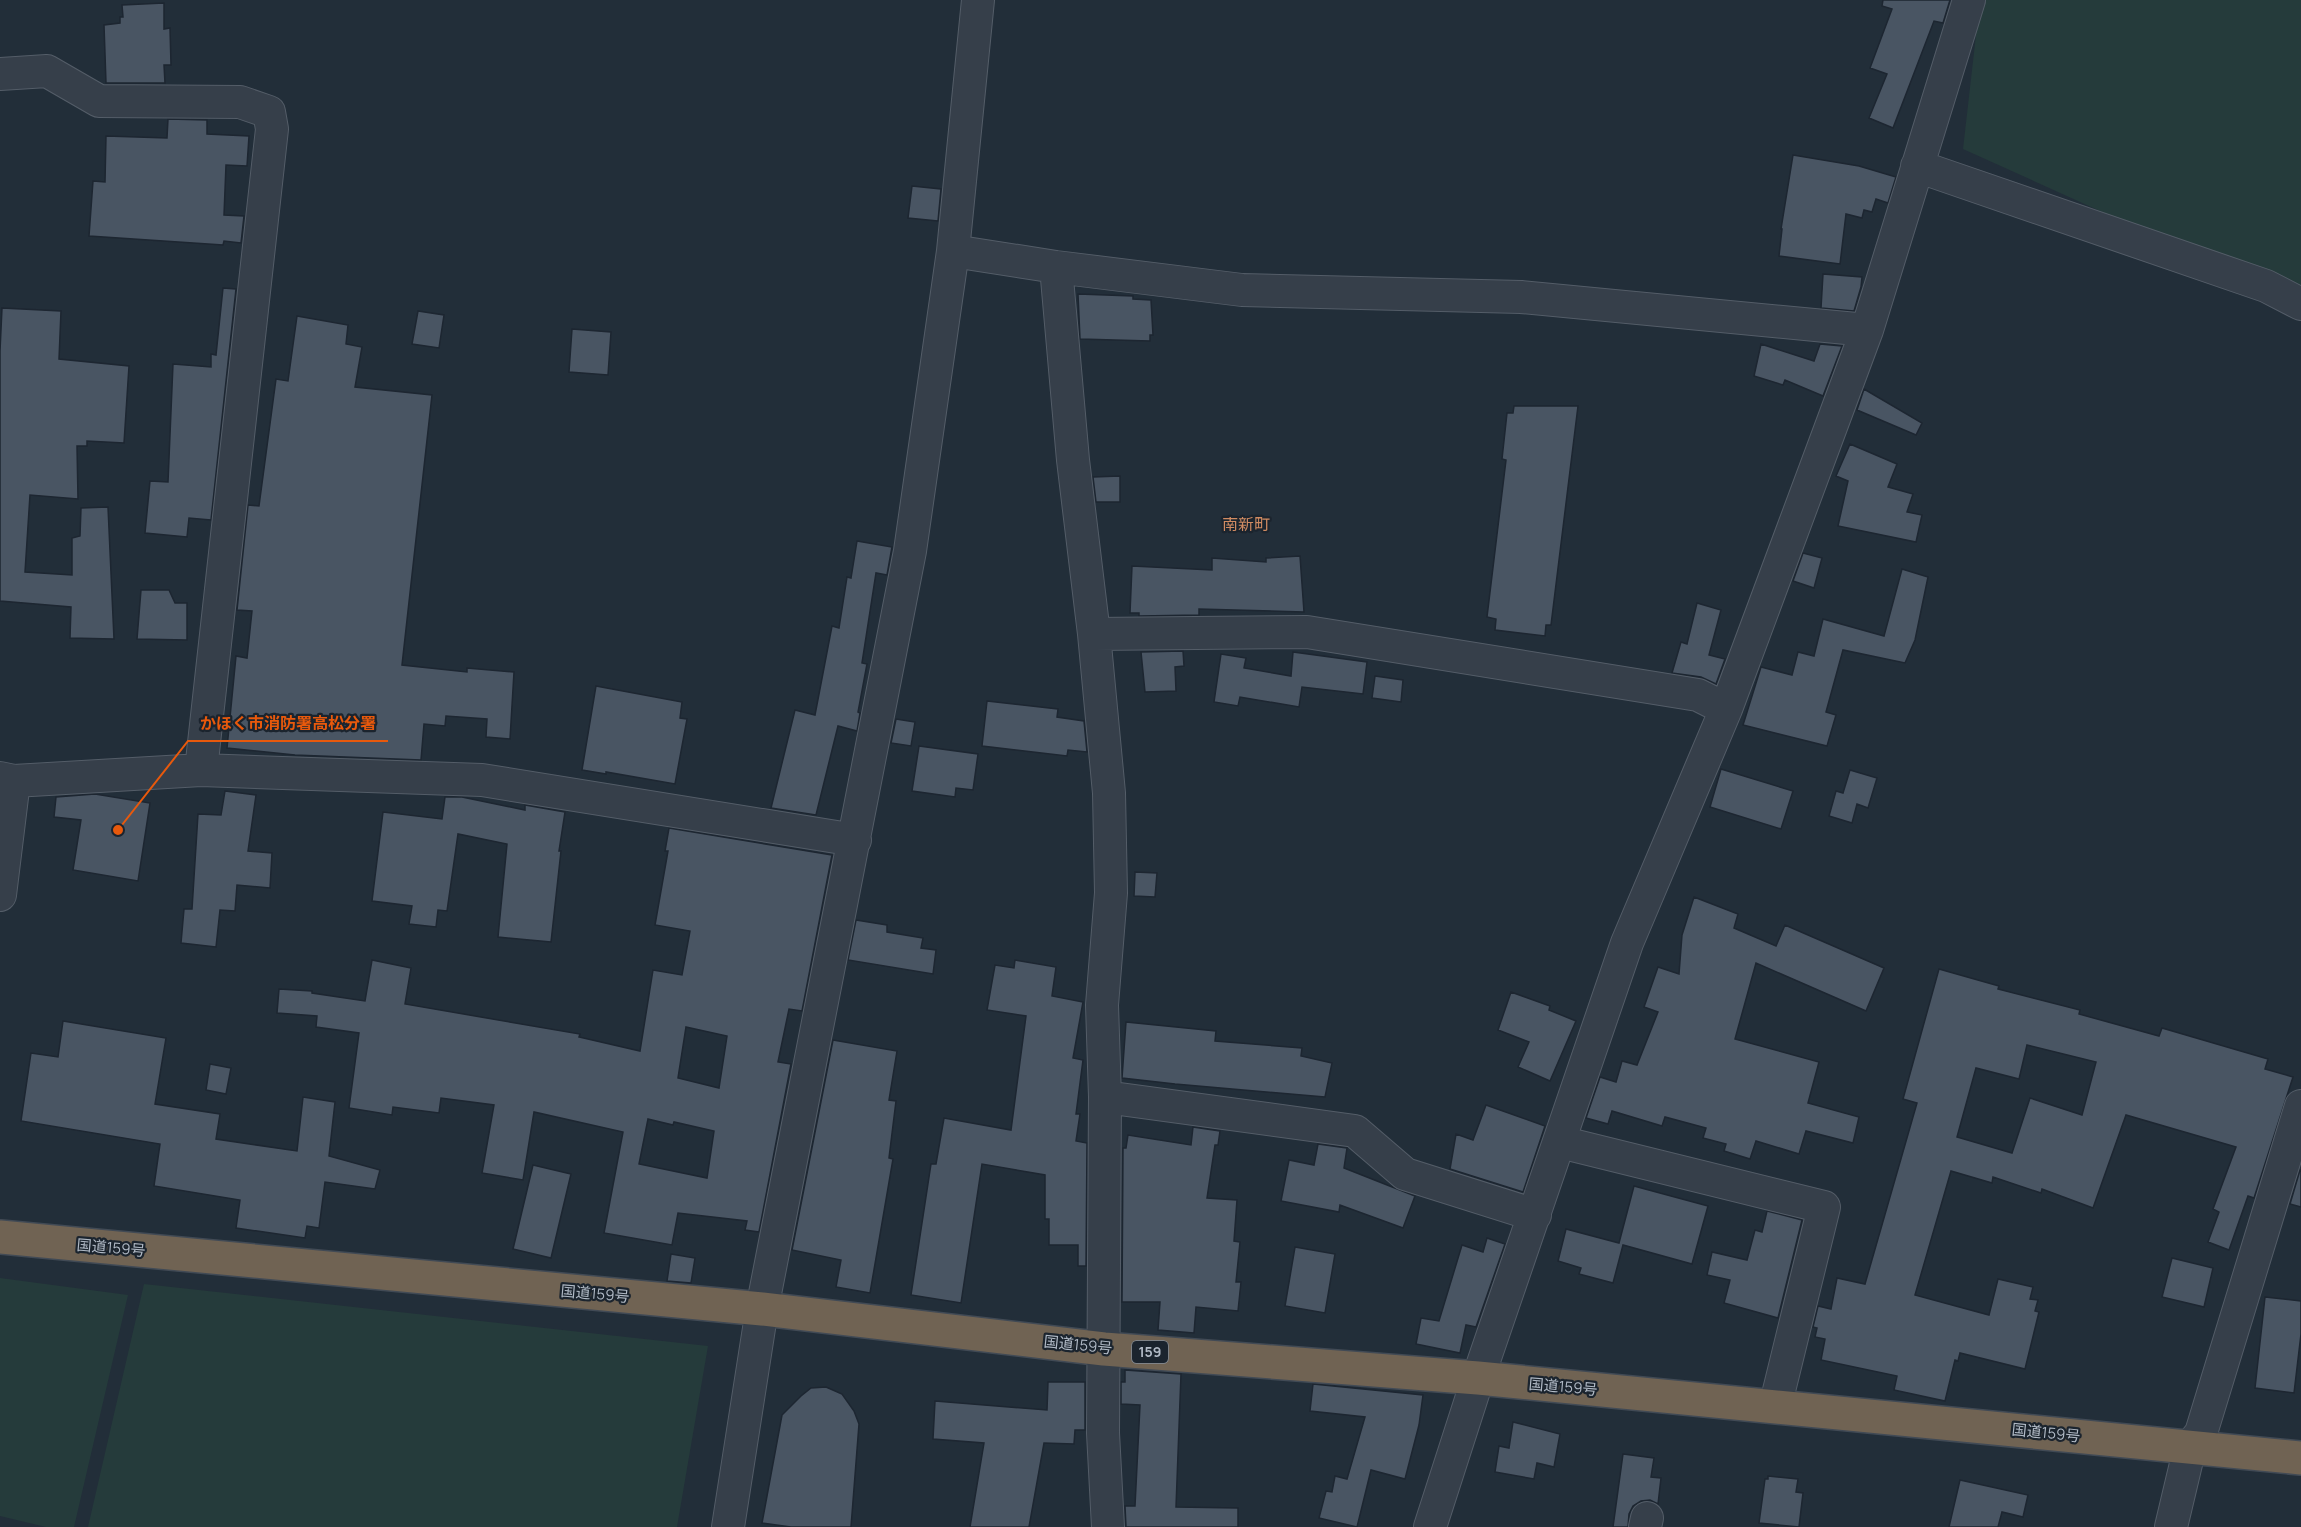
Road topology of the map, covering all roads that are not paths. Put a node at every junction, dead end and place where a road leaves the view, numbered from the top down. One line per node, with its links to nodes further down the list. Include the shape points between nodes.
1 (978, 0): 5 (street)
2 (1969, 0): 4 (street)
3 (0, 74): 11 (street, via 47,70 99,101 240,102 269,112 272,129)
4 (1917, 166): 7 (street, via 2266,286); 8 (street)
5 (953, 251): 6 (street); 13 (street, via 910,551)
6 (1056, 267): 8 (street, via 1242,290 1521,297); 9 (street)
7 (2301, 304)
8 (1867, 330): 10 (street)
9 (1094, 634): 10 (street, via 1307,632 1698,695); 15 (street, via 1109,815 1111,892 1102,1005)
10 (1726, 710): 17 (street, via 1627,943)
11 (201, 770): 12 (street); 13 (street, via 482,780)
12 (7, 780): 14 (street)
13 (855, 840): 20 (street)
14 (0, 895)
15 (1105, 1097): 18 (street, via 1356,1131 1406,1174); 21 (street)
16 (2301, 1106): 24 (street, via 2201,1433)
17 (1560, 1142): 18 (street); 23 (street, via 1824,1207)
18 (1535, 1215): 22 (street)
19 (0, 1237): 20 (highway, 国道159号 / 159)
20 (762, 1309): 21 (highway, 国道159号 / 159); 26 (street)
21 (1104, 1348): 22 (highway, 国道159号 / 159); 27 (street)
22 (1478, 1378): 23 (highway, 国道159号 / 159); 28 (street)
23 (1775, 1407): 24 (highway, 国道159号 / 159)
24 (2190, 1447): 25 (highway, 国道159号 / 159); 29 (street)
25 (2301, 1458)
26 (728, 1527)
27 (1108, 1527)
28 (1430, 1527)
29 (2171, 1527)

